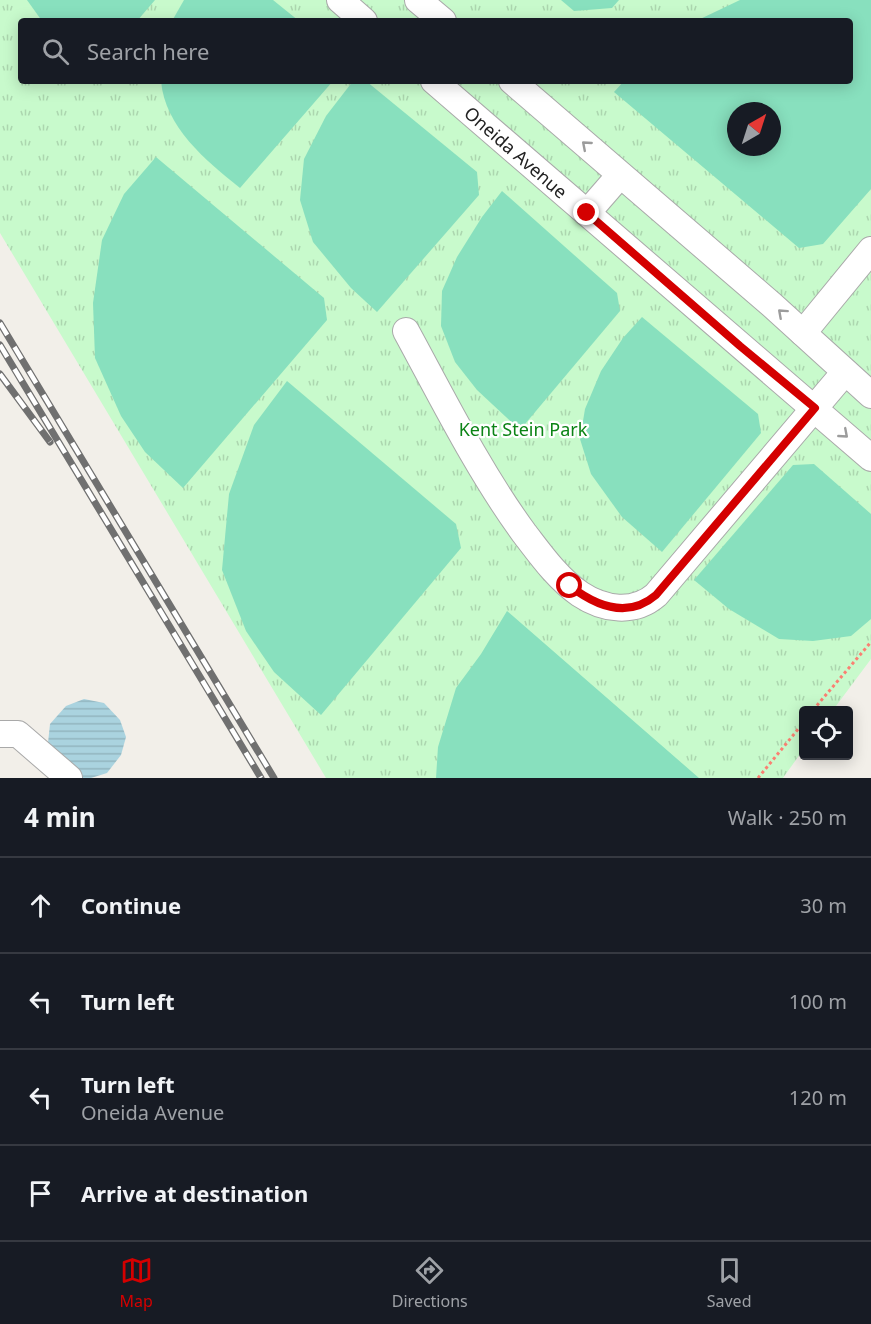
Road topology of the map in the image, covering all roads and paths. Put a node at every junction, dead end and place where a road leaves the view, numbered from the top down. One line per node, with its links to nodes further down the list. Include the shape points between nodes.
1 (340, 0): 3 (lane)
2 (418, 0): 4 (lane)
3 (361, 18)
4 (439, 18)
5 (437, 84): 8 (lane, Oneida Avenue)
6 (515, 84): 7 (lane, one-way to 6)
7 (620, 175): 8 (lane); 11 (lane, one-way to 7)
8 (587, 213): 14 (lane, Oneida Avenue)
9 (871, 250): 11 (lane)
10 (406, 331): 14 (lane, via 478,463 538,552 582,596 611,607 637,606 656,595)
11 (803, 333): 12 (lane)
12 (846, 372): 13 (lane); 14 (lane)
13 (871, 395)
14 (815, 408): 15 (lane, Oneida Avenue, one-way to 15)
15 (871, 458)
16 (871, 642): 17 (path)
17 (817, 706)
18 (799, 728): 21 (path)
19 (0, 734): 20 (lane, via 18,734)
20 (69, 778)
21 (758, 778)

